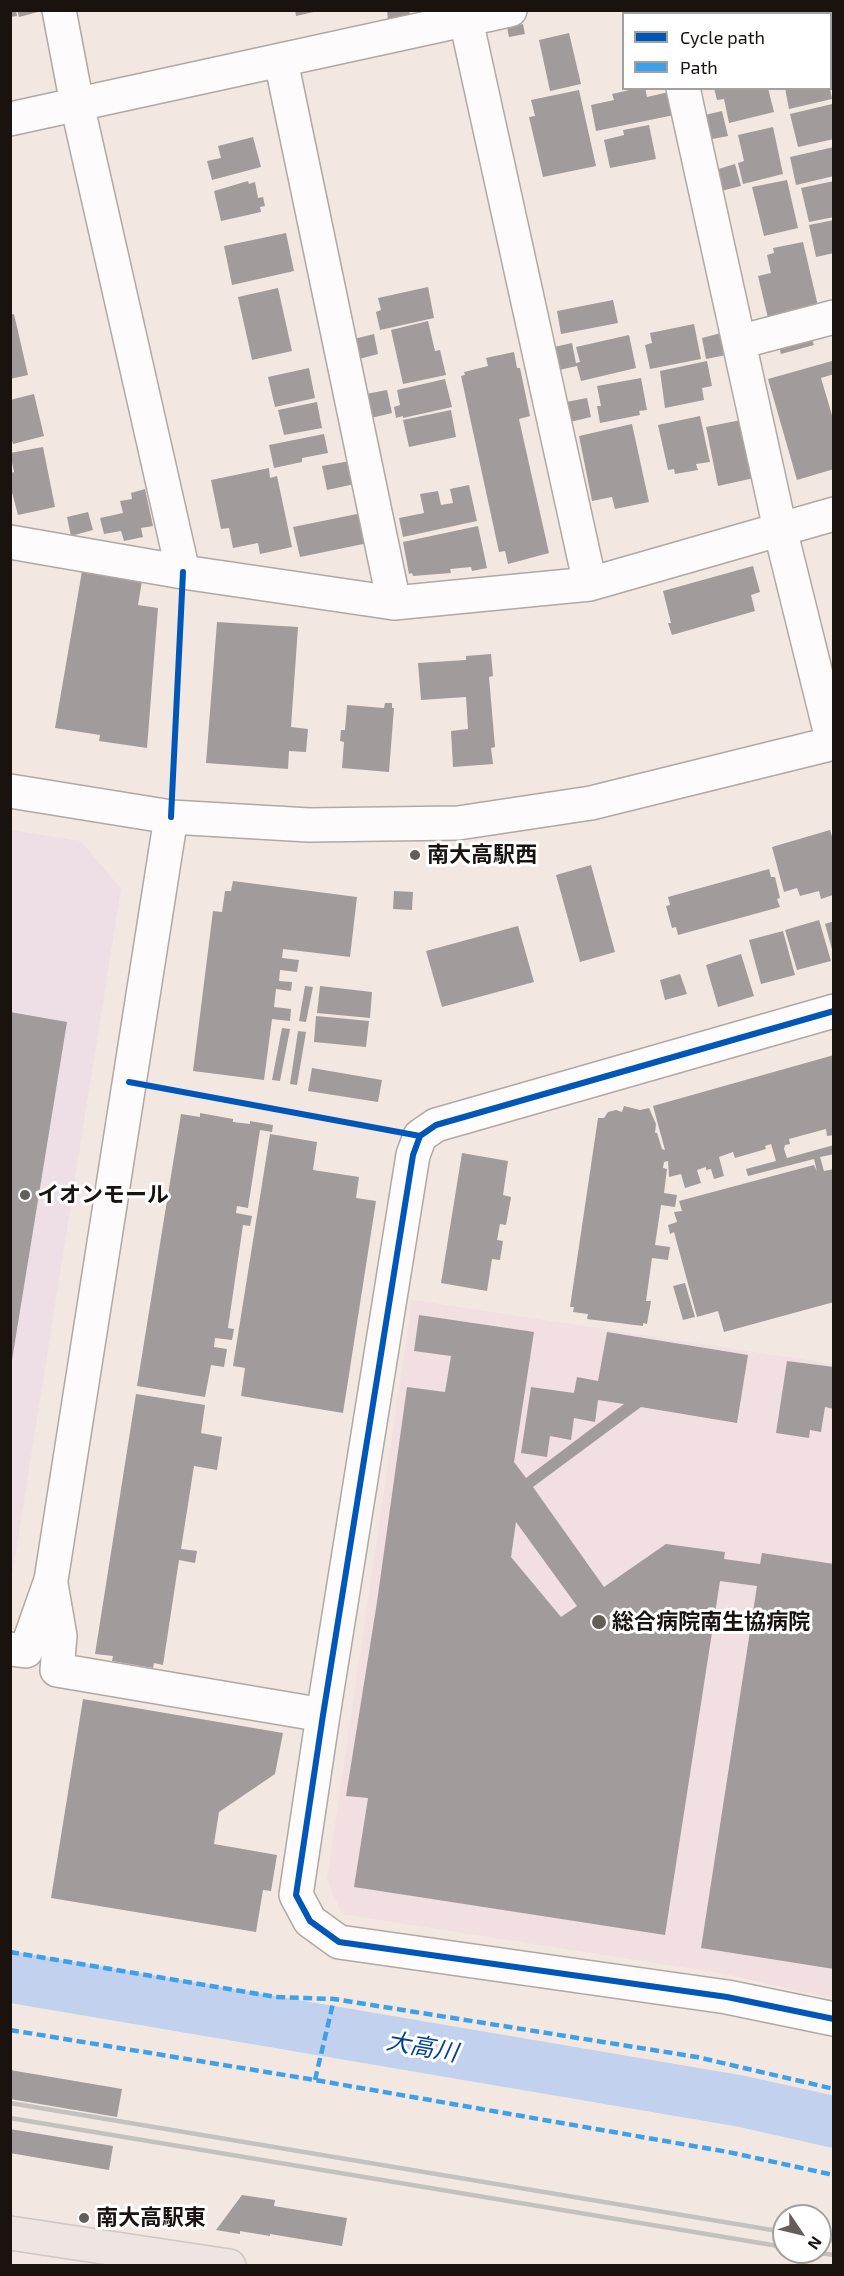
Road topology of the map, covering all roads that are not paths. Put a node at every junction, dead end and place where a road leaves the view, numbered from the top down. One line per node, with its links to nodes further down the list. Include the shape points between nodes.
1 (59, 10): 6 (street)
2 (510, 10): 3 (street)
3 (466, 20): 4 (street); 14 (street)
4 (280, 61): 6 (street); 15 (street)
5 (682, 90): 9 (street)
6 (77, 104): 7 (street); 13 (street)
7 (10, 118)
8 (834, 317): 9 (street)
9 (739, 342): 11 (street)
10 (834, 514): 11 (street)
11 (780, 529): 14 (street); 16 (street)
12 (10, 542): 13 (street)
13 (183, 572): 15 (street)
14 (590, 584): 15 (street)
15 (394, 603)
16 (833, 743): 18 (street, via 591,803 458,823 309,825)
17 (10, 791): 18 (street)
18 (171, 817): 20 (street)
19 (834, 1011): 22 (street, via 436,1125 420,1136 413,1155)
20 (51, 1580): 21 (street, via 26,1651); 22 (street, via 60,1636 57,1670)
21 (10, 1649)
22 (322, 1715): 23 (street, via 296,1895 310,1921 339,1942 727,1997)
23 (834, 2019)
24 (10, 2233): 25 (main road)
25 (229, 2265)

